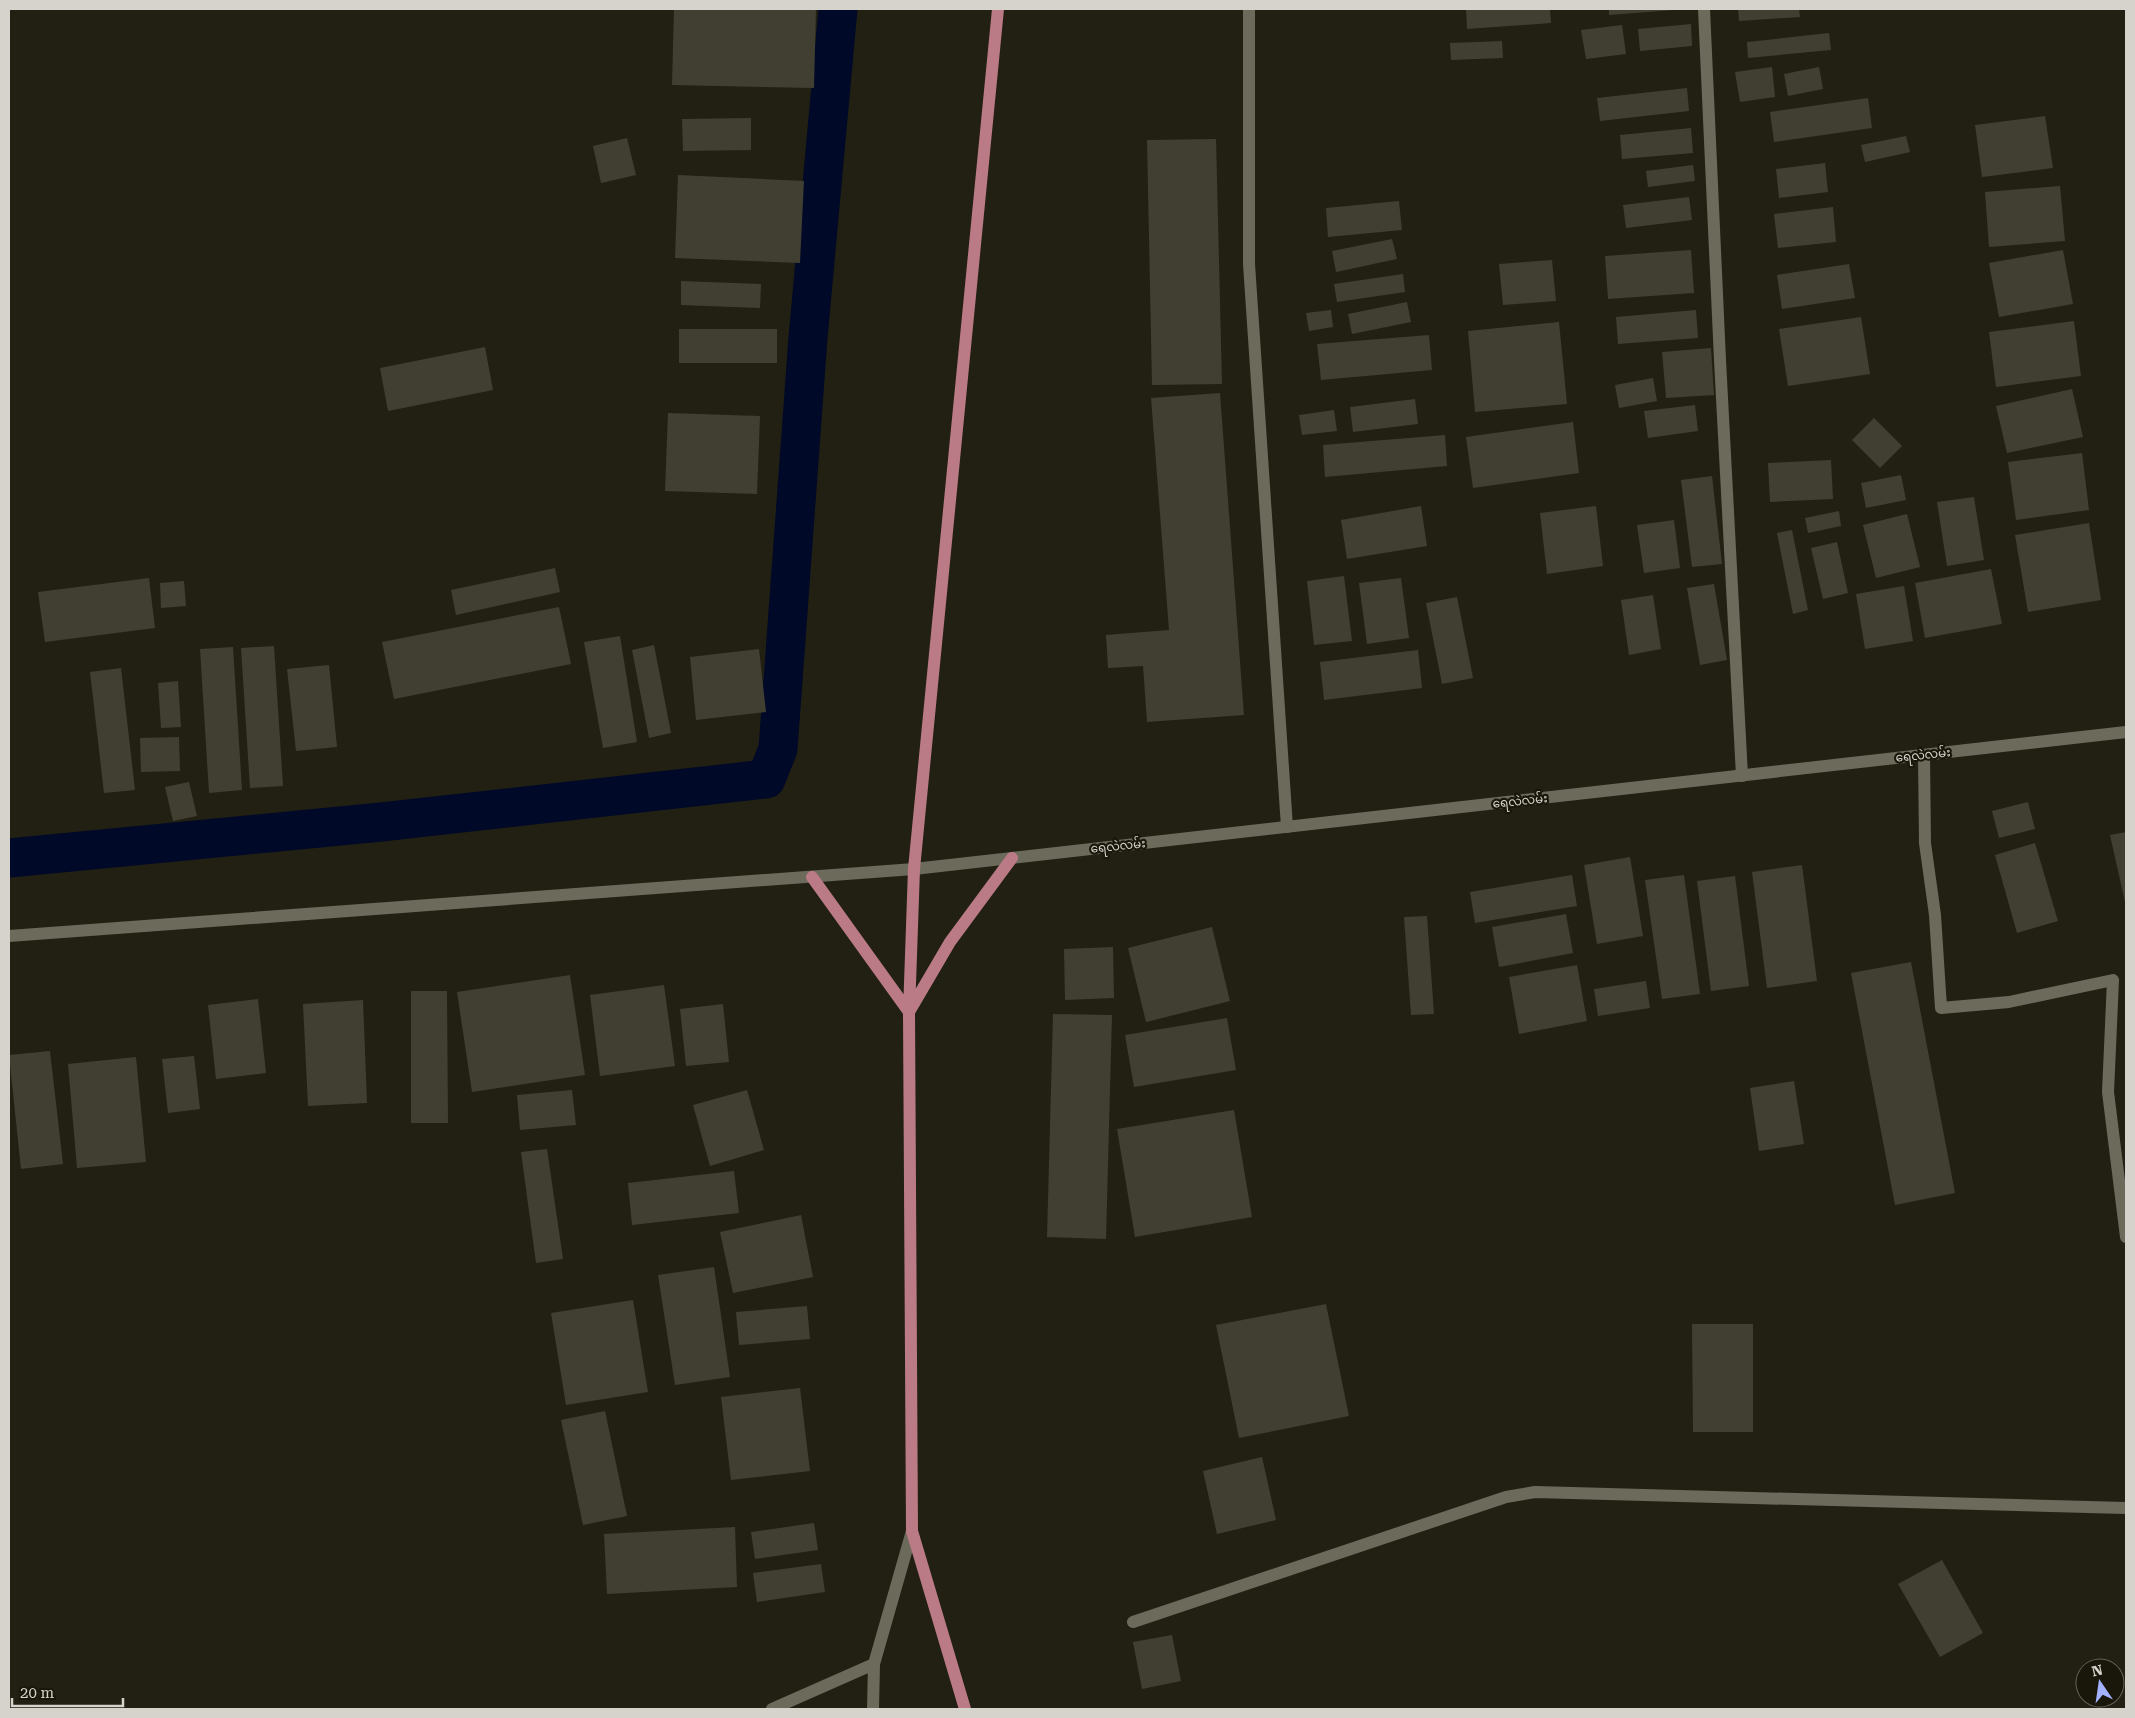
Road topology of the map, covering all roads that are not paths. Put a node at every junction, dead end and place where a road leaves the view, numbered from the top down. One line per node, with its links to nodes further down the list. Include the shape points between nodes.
1 (998, 9): 9 (main road)
2 (1249, 9): 7 (street, via 1249,264)
3 (1704, 9): 6 (street)
4 (2126, 732): 5 (street, ရေလဲလမ်း)
5 (1924, 755): 6 (street, ရေလဲလမ်း); 13 (street, via 1925,843 1935,915 1941,1008 2009,1002 2113,980 2108,1092)
6 (1742, 776): 7 (street, ရေလဲလမ်း)
7 (1287, 827): 8 (street, ရေလဲလမ်း)
8 (1012, 858): 9 (street, ရေလဲလမ်း); 12 (main road, via 950,942)
9 (914, 870): 10 (street, ရေလဲလမ်း); 12 (main road)
10 (812, 877): 11 (street, ရေလဲလမ်း); 12 (main road)
11 (9, 936)
12 (909, 1012): 15 (main road)
13 (2126, 1237)
14 (2126, 1508): 16 (street, via 1535,1492 1506,1497)
15 (912, 1531): 17 (street); 20 (main road)
16 (1134, 1622)
17 (874, 1664): 18 (street); 19 (street)
18 (772, 1709)
19 (873, 1709)
20 (965, 1709)

